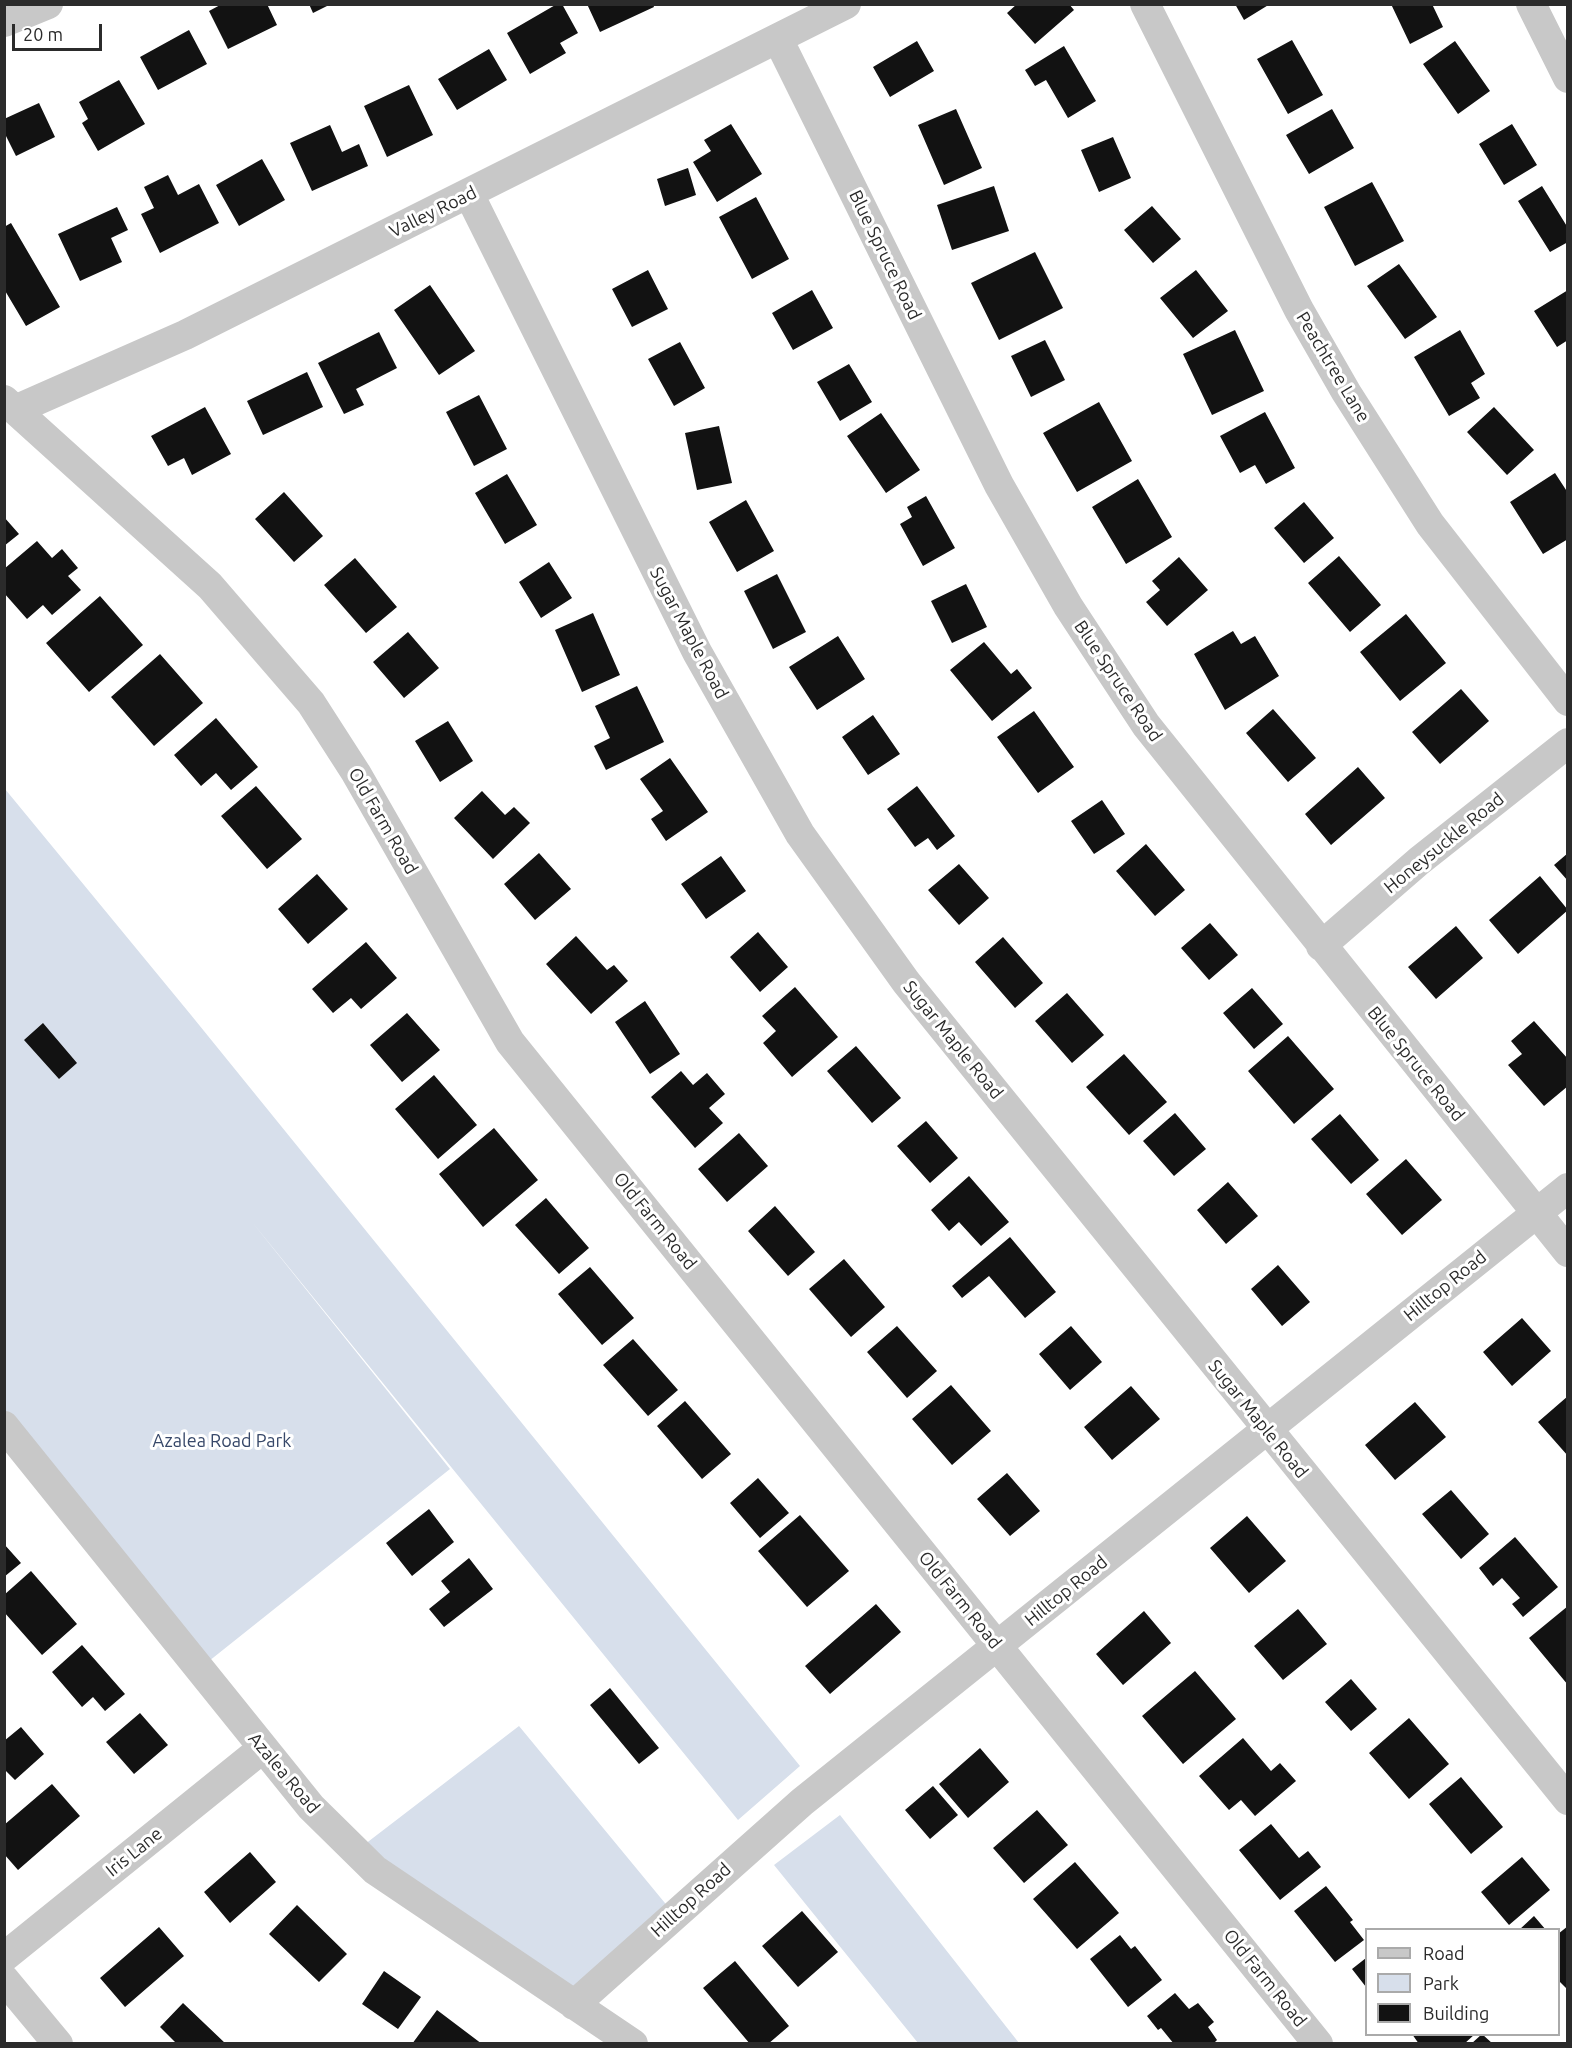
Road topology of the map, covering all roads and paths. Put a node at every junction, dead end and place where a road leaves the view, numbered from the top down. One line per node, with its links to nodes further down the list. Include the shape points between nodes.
1 (48, 4): 5 (street)
2 (846, 4): 6 (street, Valley Road)
3 (1145, 4): 10 (street, Peachtree Lane, via 1299,309 1346,392 1430,524)
4 (1531, 4): 7 (street)
5 (4, 22)
6 (778, 39): 8 (street, Valley Road); 12 (street, Blue Spruce Road, via 999,485 1068,606 1146,725)
7 (1568, 78)
8 (469, 194): 9 (street, Valley Road, via 185,335); 17 (street, Sugar Maple Road, via 697,652 800,834 906,982)
9 (10, 405): 18 (street, Old Farm Road, via 210,586 311,703 356,773 510,1042)
10 (1568, 701)
11 (1568, 743): 12 (street, Honeysuckle Road, via 1419,861)
12 (1321, 946): 14 (street, Blue Spruce Road)
13 (1568, 1188): 14 (street, Hilltop Road)
14 (1536, 1213): 15 (street, Blue Spruce Road); 17 (street, Hilltop Road)
15 (1568, 1252)
16 (4, 1426): 19 (street, Azalea Road)
17 (1266, 1430): 18 (street, Hilltop Road); 20 (street, Sugar Maple Road)
18 (998, 1646): 23 (street, Hilltop Road, via 802,1802); 26 (street, Old Farm Road)
19 (263, 1748): 21 (street, Iris Lane); 23 (street, Azalea Road, via 311,1807 378,1873)
20 (1568, 1800)
21 (4, 1957)
22 (4, 1979): 24 (street)
23 (574, 2005): 25 (street, Azalea Road)
24 (58, 2043)
25 (633, 2043)
26 (1318, 2043)

